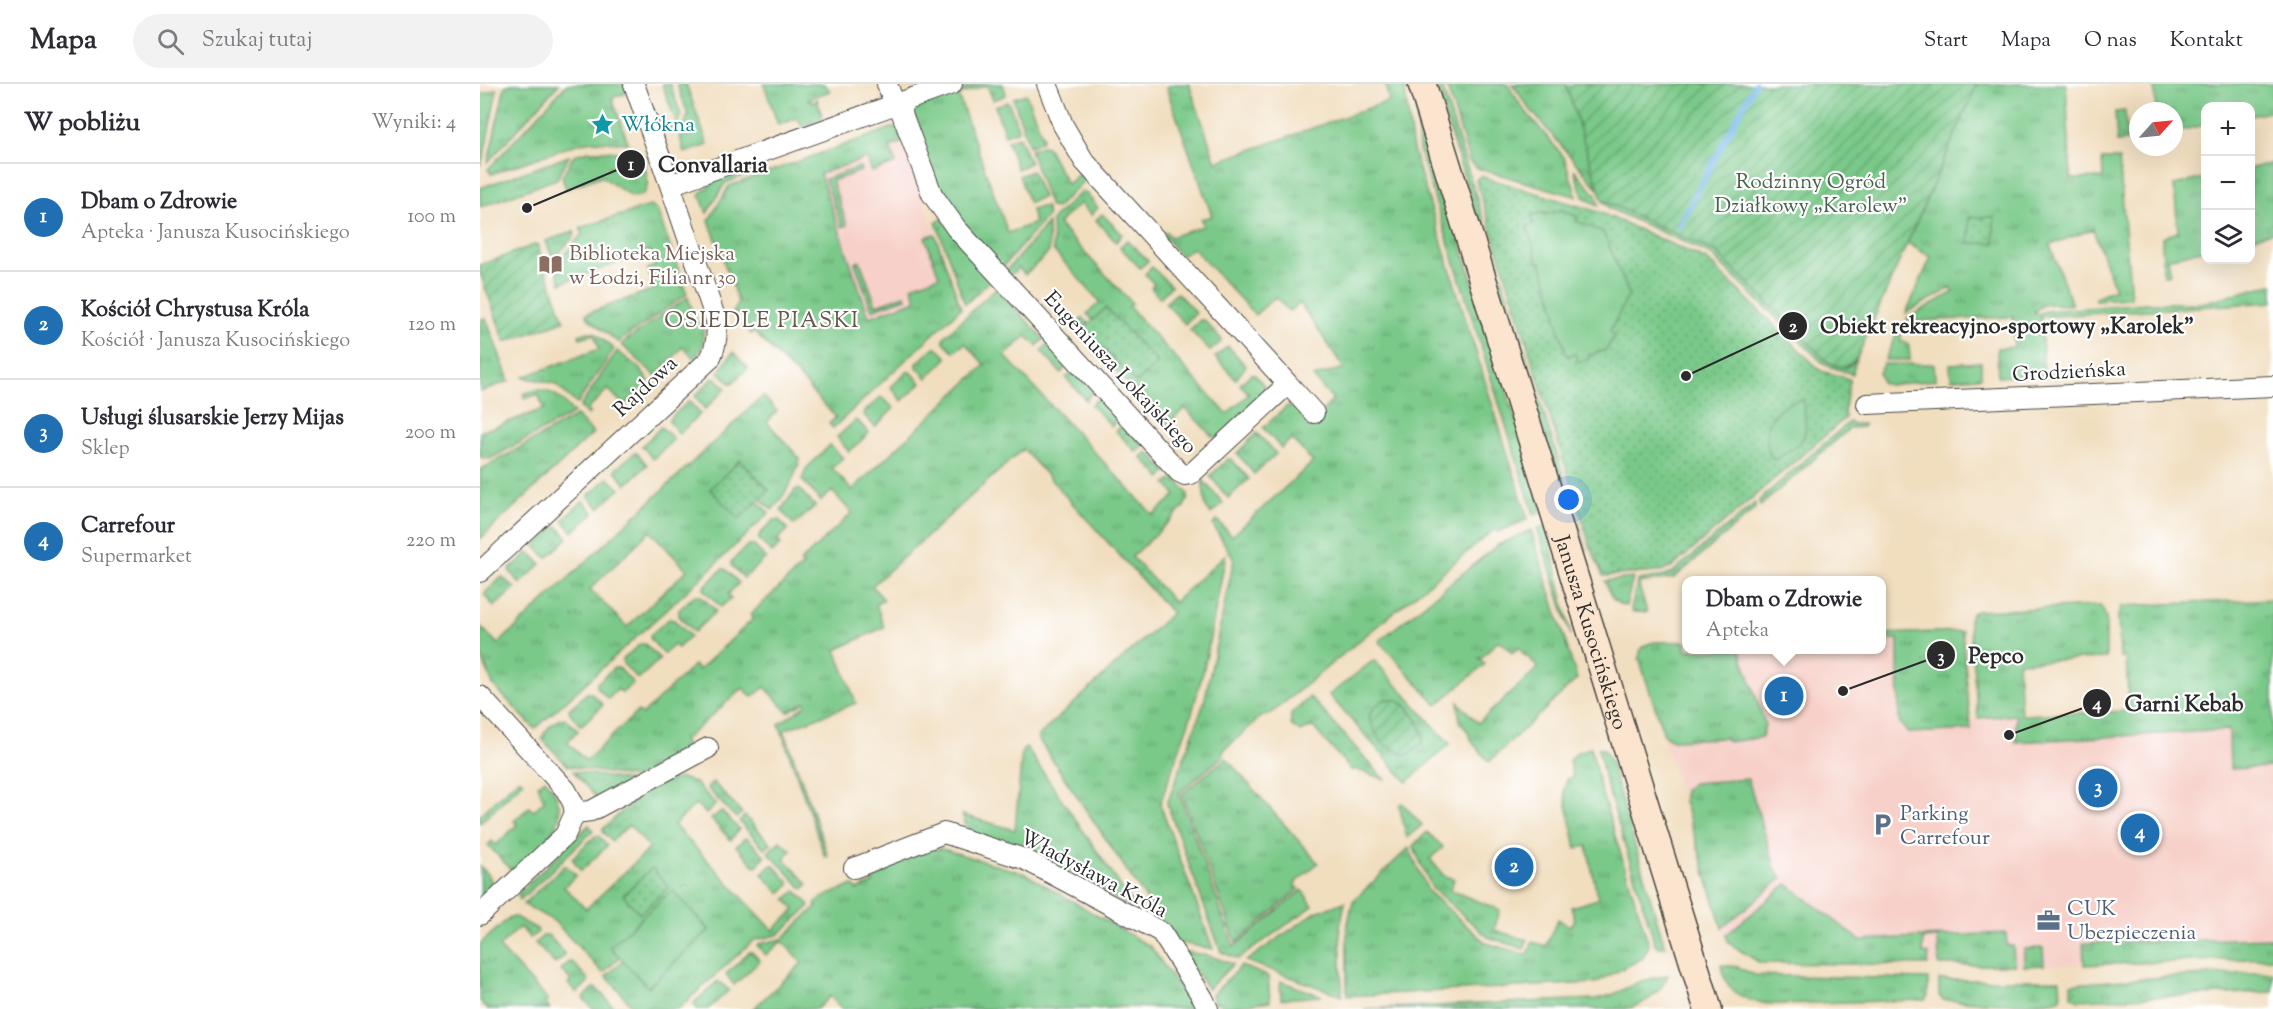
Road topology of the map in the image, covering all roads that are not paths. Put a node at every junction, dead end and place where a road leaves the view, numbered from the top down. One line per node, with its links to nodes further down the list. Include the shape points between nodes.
1 (634, 84): 7 (street, Rajdowa)
2 (887, 84): 6 (street)
3 (952, 84): 6 (street)
4 (1047, 84): 8 (street, via 1063,125 1084,161)
5 (1422, 84): 19 (street, Janusza Kusocińskiego)
6 (897, 104): 7 (street); 8 (street, Eugeniusza Lokajskiego, via 932,194 956,228 1179,472 1187,475 1196,470)
7 (670, 185): 12 (street, Rajdowa, via 716,320 713,353)
8 (1288, 384): 11 (street)
9 (2273, 386): 10 (street, Grodzieńska)
10 (1867, 404)
11 (1314, 413)
12 (480, 573)
13 (480, 696): 15 (street, via 566,790)
14 (708, 748): 15 (street, via 591,811)
15 (575, 813): 17 (street, via 565,835)
16 (854, 868): 18 (street, Władysława Króla, via 944,833 1024,859 1161,932)
17 (480, 915)
18 (1208, 1009)
19 (1708, 1009)

